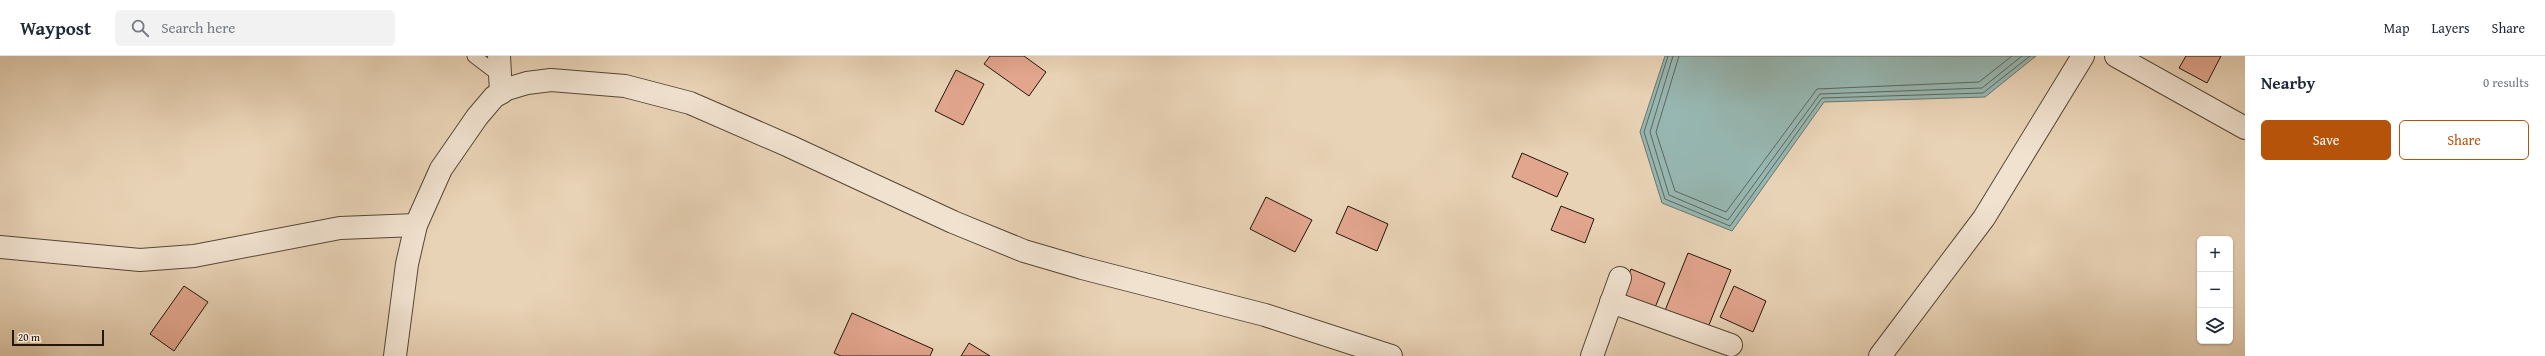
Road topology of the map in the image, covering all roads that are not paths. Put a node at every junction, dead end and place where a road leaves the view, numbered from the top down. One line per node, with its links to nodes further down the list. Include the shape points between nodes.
1 (474, 56): 4 (lane)
2 (2082, 56): 14 (street, via 1984,218)
3 (2116, 56): 5 (street)
4 (500, 75): 6 (street, via 477,117 441,169); 12 (street, via 527,83 551,80 626,86 690,103 1024,251 1265,315)
5 (2245, 128)
6 (416, 225): 7 (street, via 340,228 194,256 140,260); 11 (street, via 407,264)
7 (0, 246)
8 (1620, 278): 9 (street)
9 (1611, 302): 10 (street); 13 (street)
10 (1731, 345)
11 (395, 356)
12 (1391, 356)
13 (1592, 356)
14 (1880, 356)

